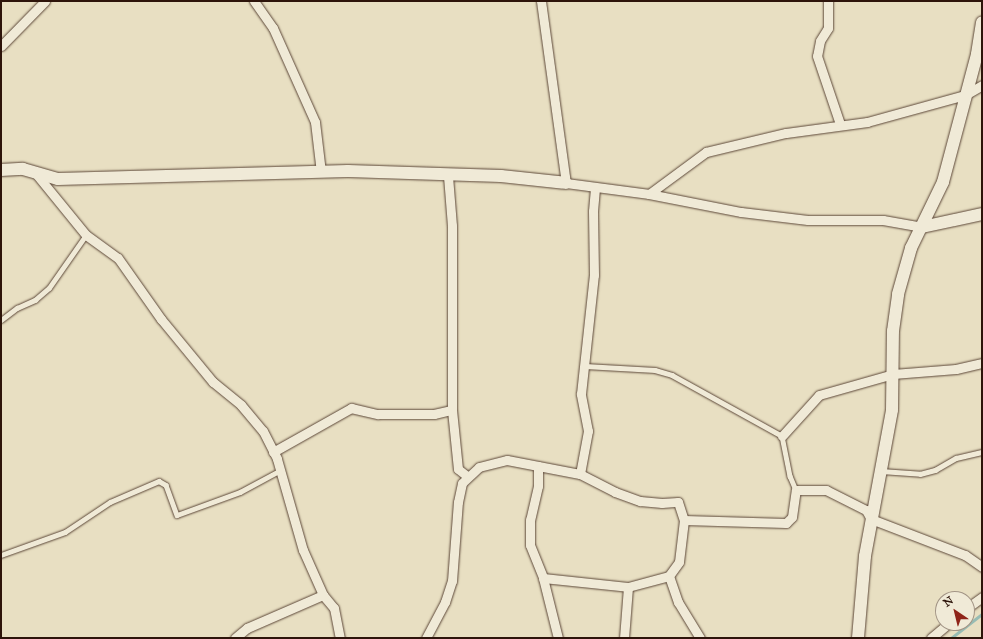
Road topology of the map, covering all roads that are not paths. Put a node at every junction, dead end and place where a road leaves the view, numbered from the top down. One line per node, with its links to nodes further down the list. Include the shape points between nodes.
1 (45, 1): 6 (street)
2 (254, 1): 11 (street, via 273,28 315,122)
3 (541, 1): 14 (street)
4 (828, 1): 9 (street, via 828,28 820,41 817,56)
5 (982, 22): 8 (street, via 977,54)
6 (1, 46)
7 (982, 85): 8 (street)
8 (965, 95): 9 (street, via 867,122); 18 (street, via 942,182)
9 (840, 124): 16 (street, via 786,133 706,152)
10 (1, 170): 12 (street, via 23,169)
11 (321, 172): 12 (street, via 58,179); 13 (street)
12 (37, 175): 19 (street)
13 (448, 176): 14 (street, via 500,176); 24 (street, via 452,226)
14 (566, 183): 15 (street)
15 (595, 187): 16 (street); 22 (street, via 594,275)
16 (649, 194): 18 (street, via 690,204 801,219 883,220)
17 (982, 214): 18 (street)
18 (922, 227): 23 (street, via 911,248 898,294 893,331)
19 (86, 235): 20 (lane, via 49,288 35,300 17,308); 26 (street, via 118,258 161,319 213,382 241,405 263,431)
20 (1, 320)
21 (982, 363): 23 (street, via 956,369)
22 (585, 366): 25 (lane, via 655,370 672,375); 31 (street, via 581,394 588,431)
23 (893, 374): 25 (street, via 819,395); 30 (street, via 892,410)
24 (452, 410): 26 (street, via 434,414 378,414 351,408 332,416 304,436); 32 (street, via 458,469)
25 (782, 436): 33 (lane, via 790,476)
26 (273, 452): 29 (street)
27 (982, 452): 30 (lane, via 956,458 935,470 920,474)
28 (538, 466): 31 (street); 32 (street, via 499,460 485,464); 39 (street, via 538,486 529,533 533,556)
29 (279, 471): 36 (lane, via 240,492 177,515 166,485 159,481 110,502 65,532); 41 (street, via 303,550)
30 (881, 471): 34 (street)
31 (580, 474): 35 (street, via 614,492 640,501 662,504 678,502)
32 (467, 476): 45 (street, via 458,497 452,581 445,602)
33 (796, 490): 34 (street, via 826,490 866,510); 35 (street, via 792,517 786,523)
34 (871, 519): 37 (street, via 965,555); 49 (street, via 859,609)
35 (684, 520): 38 (street, via 679,562)
36 (1, 555)
37 (982, 566)
38 (669, 576): 40 (street); 48 (street, via 678,602)
39 (543, 578): 40 (street); 46 (street)
40 (628, 586): 47 (street)
41 (323, 595): 43 (street, via 247,628); 44 (street, via 334,608)
42 (939, 631): 50 (street)
43 (235, 638)
44 (340, 638)
45 (426, 638)
46 (558, 638)
47 (624, 638)
48 (700, 638)
49 (858, 638)
50 (931, 638)

